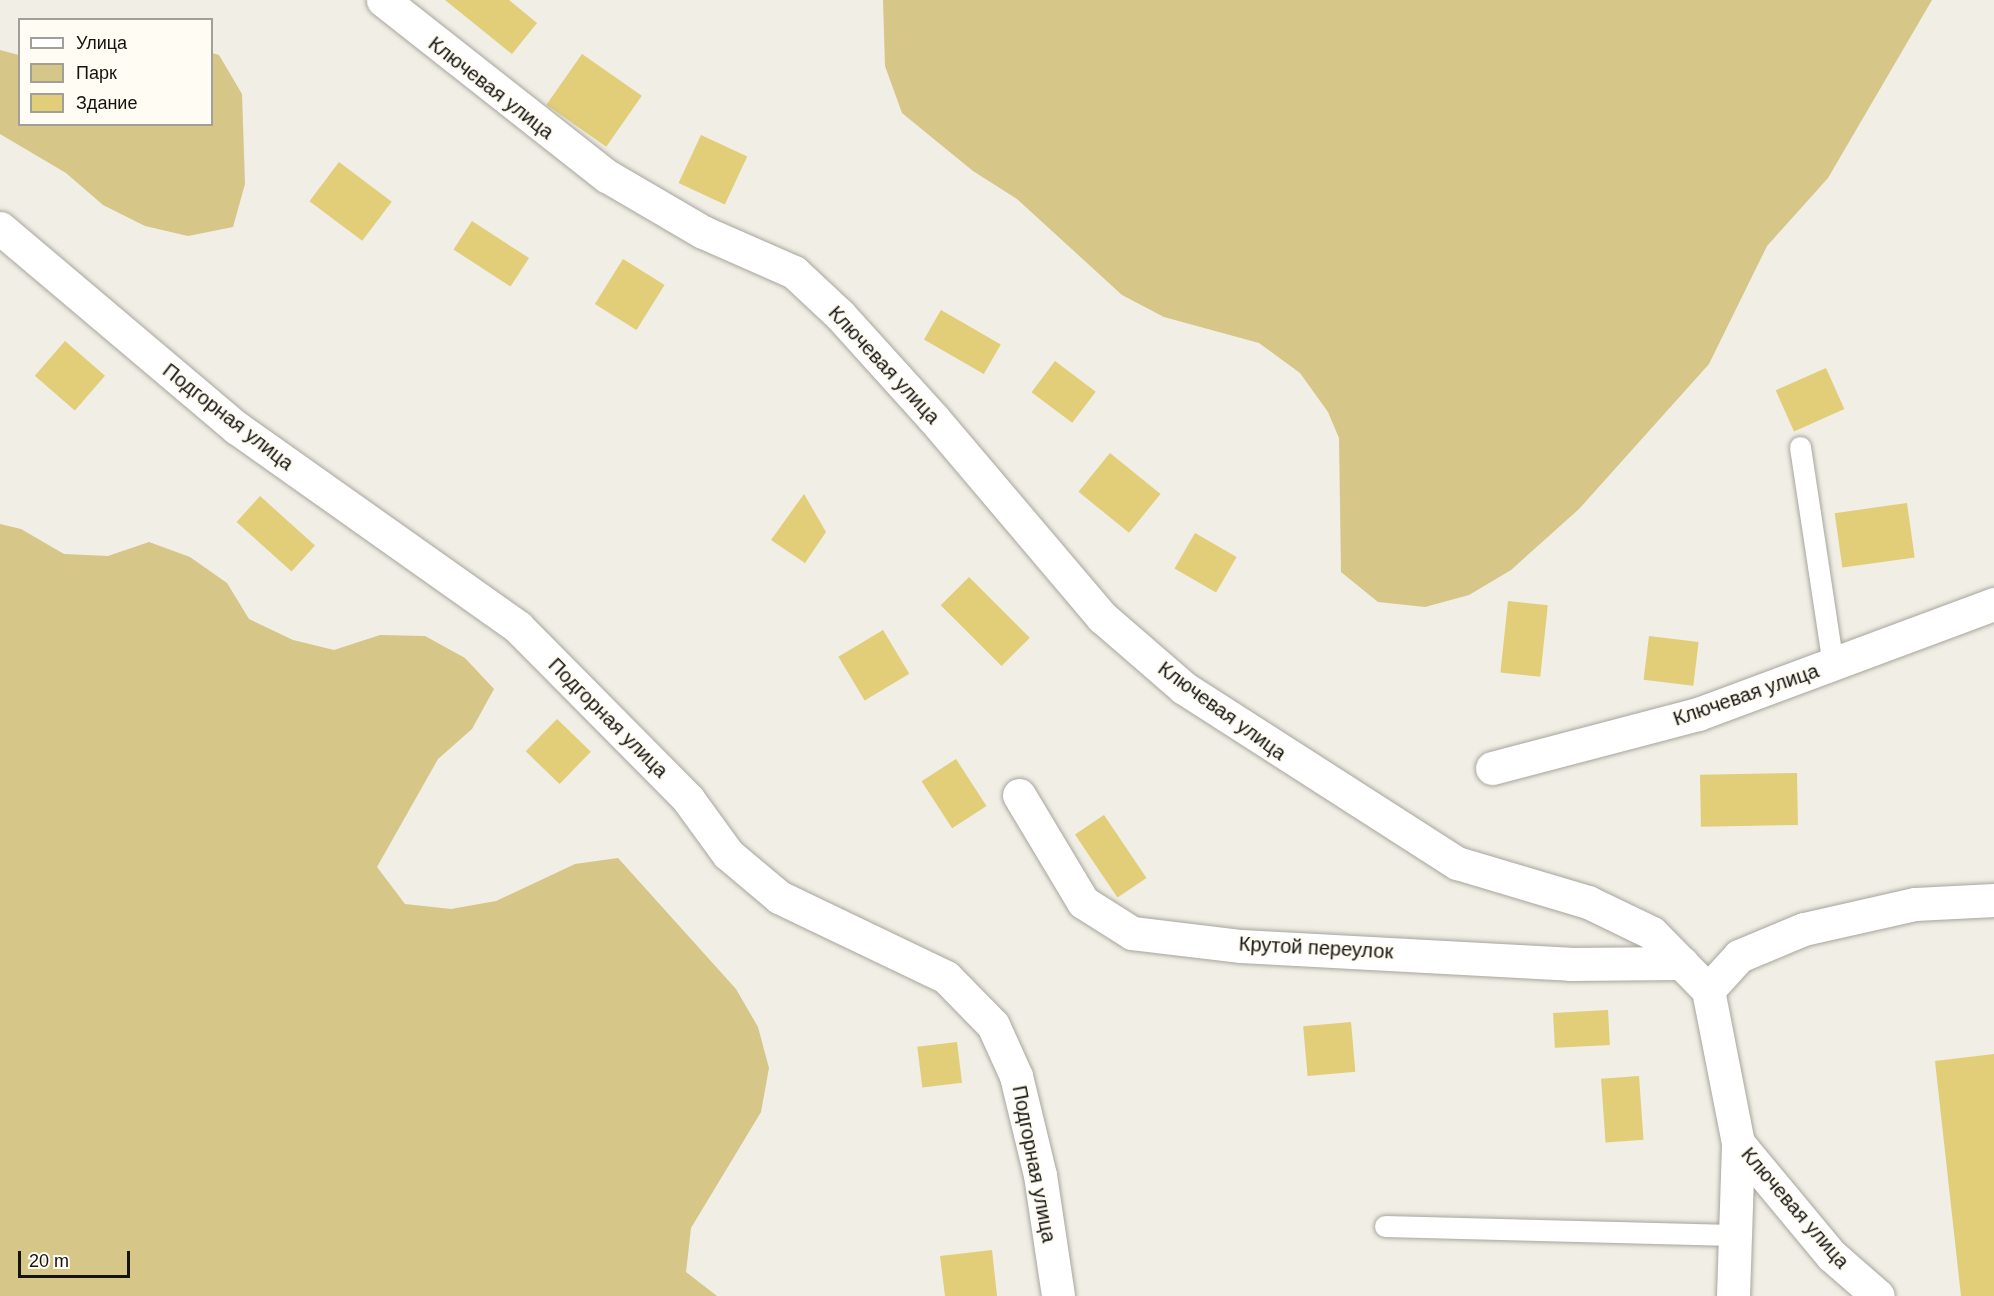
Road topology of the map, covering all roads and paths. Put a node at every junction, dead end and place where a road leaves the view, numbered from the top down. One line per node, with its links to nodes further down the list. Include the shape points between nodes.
1 (383, 0): 9 (street, Ключевая улица, via 510,105 607,176 704,232 794,272 840,315 934,419 1102,617 1184,688 1456,863 1588,902 1652,933)
2 (0, 228): 14 (street, Подгорная улица, via 237,428 518,627 688,799 728,854 779,897 946,977 962,993 993,1025 1016,1076 1040,1174)
3 (1800, 447): 5 (lane)
4 (1994, 604): 5 (street, Ключевая улица)
5 (1833, 665): 6 (street, Ключевая улица, via 1698,714)
6 (1492, 768)
7 (1019, 795): 9 (street, Крутой переулок, via 1083,902 1132,933 1241,946 1570,964)
8 (1994, 900): 10 (street, via 1915,904 1803,929 1739,956)
9 (1682, 963): 10 (street, Ключевая улица)
10 (1708, 990): 11 (street, Ключевая улица)
11 (1738, 1143): 13 (street); 16 (street, Ключевая улица, via 1831,1255)
12 (1385, 1226): 13 (lane)
13 (1732, 1235): 15 (street)
14 (1058, 1296)
15 (1733, 1296)
16 (1878, 1296)

